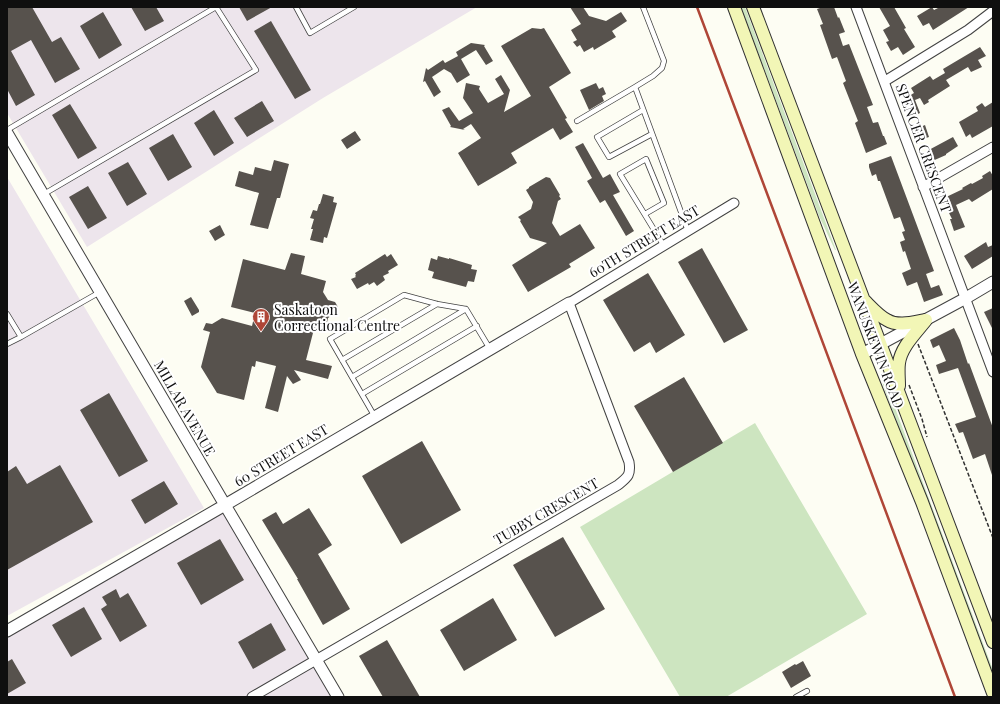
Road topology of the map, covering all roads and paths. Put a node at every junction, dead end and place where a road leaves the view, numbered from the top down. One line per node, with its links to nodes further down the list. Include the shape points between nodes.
1 (296, 7): 2 (lane, via 310,33)
2 (354, 7)
3 (643, 7): 9 (lane, via 664,61 662,68)
4 (734, 7): 36 (main road, WANUSKEWIN ROAD)
5 (753, 7): 24 (main road, WANUSKEWIN ROAD)
6 (856, 7): 8 (street, SPENCER CRESCENT)
7 (993, 11): 8 (street, via 968,30)
8 (884, 81): 15 (street, SPENCER CRESCENT)
9 (635, 87): 10 (lane); 11 (lane)
10 (643, 110): 12 (lane); 12 (lane, via 597,137 609,157)
11 (577, 120)
12 (652, 134): 19 (lane)
13 (8, 135): 16 (street, MILLAR AVENUE); 16 (lane, via 216,7 256,70)
14 (993, 146): 15 (street)
15 (923, 187): 23 (street, SPENCER CRESCENT)
16 (44, 195): 22 (street, MILLAR AVENUE)
17 (734, 204): 19 (street, 60TH STREET EAST)
18 (645, 214): 18 (lane, via 620,174 646,159 664,203); 20 (lane)
19 (688, 231): 20 (street, 60TH STREET EAST)
20 (664, 246): 25 (street, 60TH STREET EAST)
21 (993, 282): 23 (street)
22 (100, 292): 31 (lane); 43 (street, MILLAR AVENUE)
23 (966, 298): 29 (street); 38 (street, SPENCER CRESCENT)
24 (863, 299): 29 (main road, via 894,323); 34 (main road, WANUSKEWIN ROAD)
25 (569, 303): 35 (street, 60 STREET EAST); 48 (street, TUBBY CRESCENT, via 629,462 629,476 618,485)
26 (437, 304): 27 (lane); 37 (lane); 37 (lane, via 404,295 330,339)
27 (466, 309): 30 (lane); 39 (lane)
28 (7, 314): 31 (lane)
29 (926, 320): 34 (street); 41 (main road, via 901,355)
30 (476, 326): 35 (lane); 40 (lane)
31 (21, 337): 33 (lane)
32 (917, 341): 44 (path)
33 (7, 344)
34 (880, 345): 36 (street); 41 (main road, WANUSKEWIN ROAD)
35 (490, 349): 42 (street, 60 STREET EAST)
36 (862, 354): 50 (main road, WANUSKEWIN ROAD, via 922,502)
37 (342, 360): 39 (lane)
38 (993, 372)
39 (352, 377): 40 (lane)
40 (362, 394): 42 (lane)
41 (899, 395): 47 (main road, WANUSKEWIN ROAD)
42 (375, 417): 43 (street, 60 STREET EAST)
43 (225, 505): 46 (street, 60 STREET EAST); 48 (street, MILLAR AVENUE)
44 (992, 532): 45 (path)
45 (993, 538)
46 (7, 630)
47 (993, 642)
48 (317, 660): 51 (street); 52 (street, MILLAR AVENUE)
49 (807, 691): 53 (lane)
50 (993, 694)
51 (252, 697)
52 (338, 697)
53 (796, 697)

